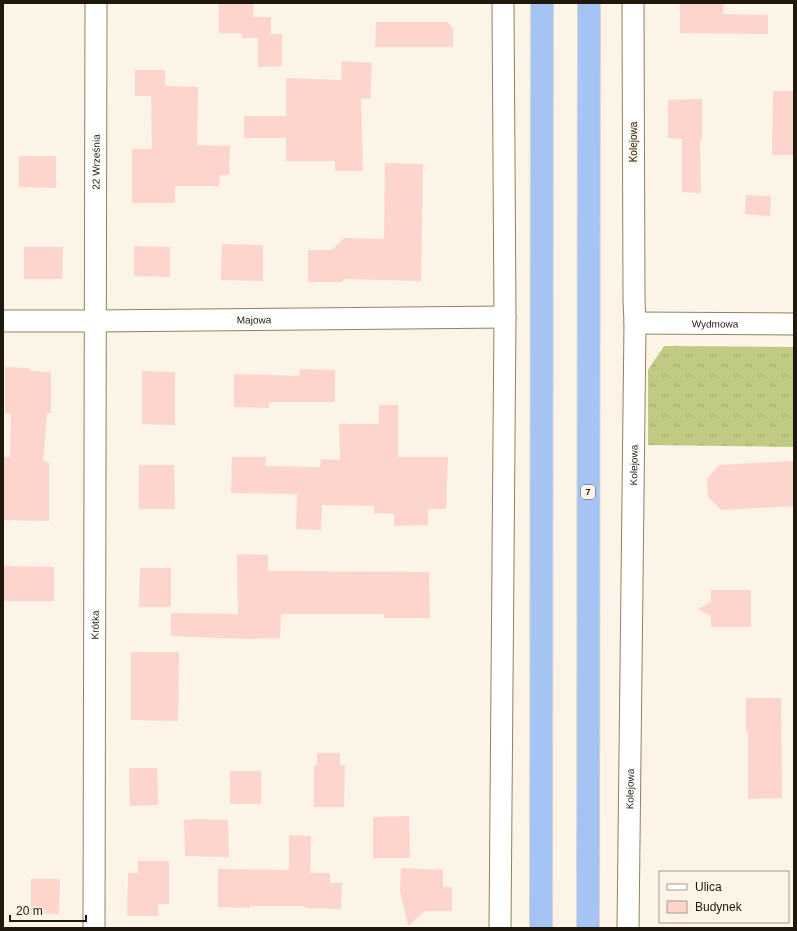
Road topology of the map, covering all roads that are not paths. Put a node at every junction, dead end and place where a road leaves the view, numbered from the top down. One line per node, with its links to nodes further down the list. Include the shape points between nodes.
1 (96, 3): 8 (street, 22 Września)
2 (503, 3): 6 (street)
3 (542, 3): 13 (highway)
4 (589, 3): 14 (highway, 7)
5 (633, 3): 9 (street, Kolejowa)
6 (504, 317): 8 (street, Majowa); 12 (street)
7 (3, 321): 8 (street, Majowa)
8 (95, 321): 11 (street, Krótka)
9 (635, 323): 10 (street, Wydmowa); 15 (street, Kolejowa)
10 (794, 324)
11 (94, 928)
12 (500, 928)
13 (541, 928)
14 (588, 928)
15 (628, 928)

